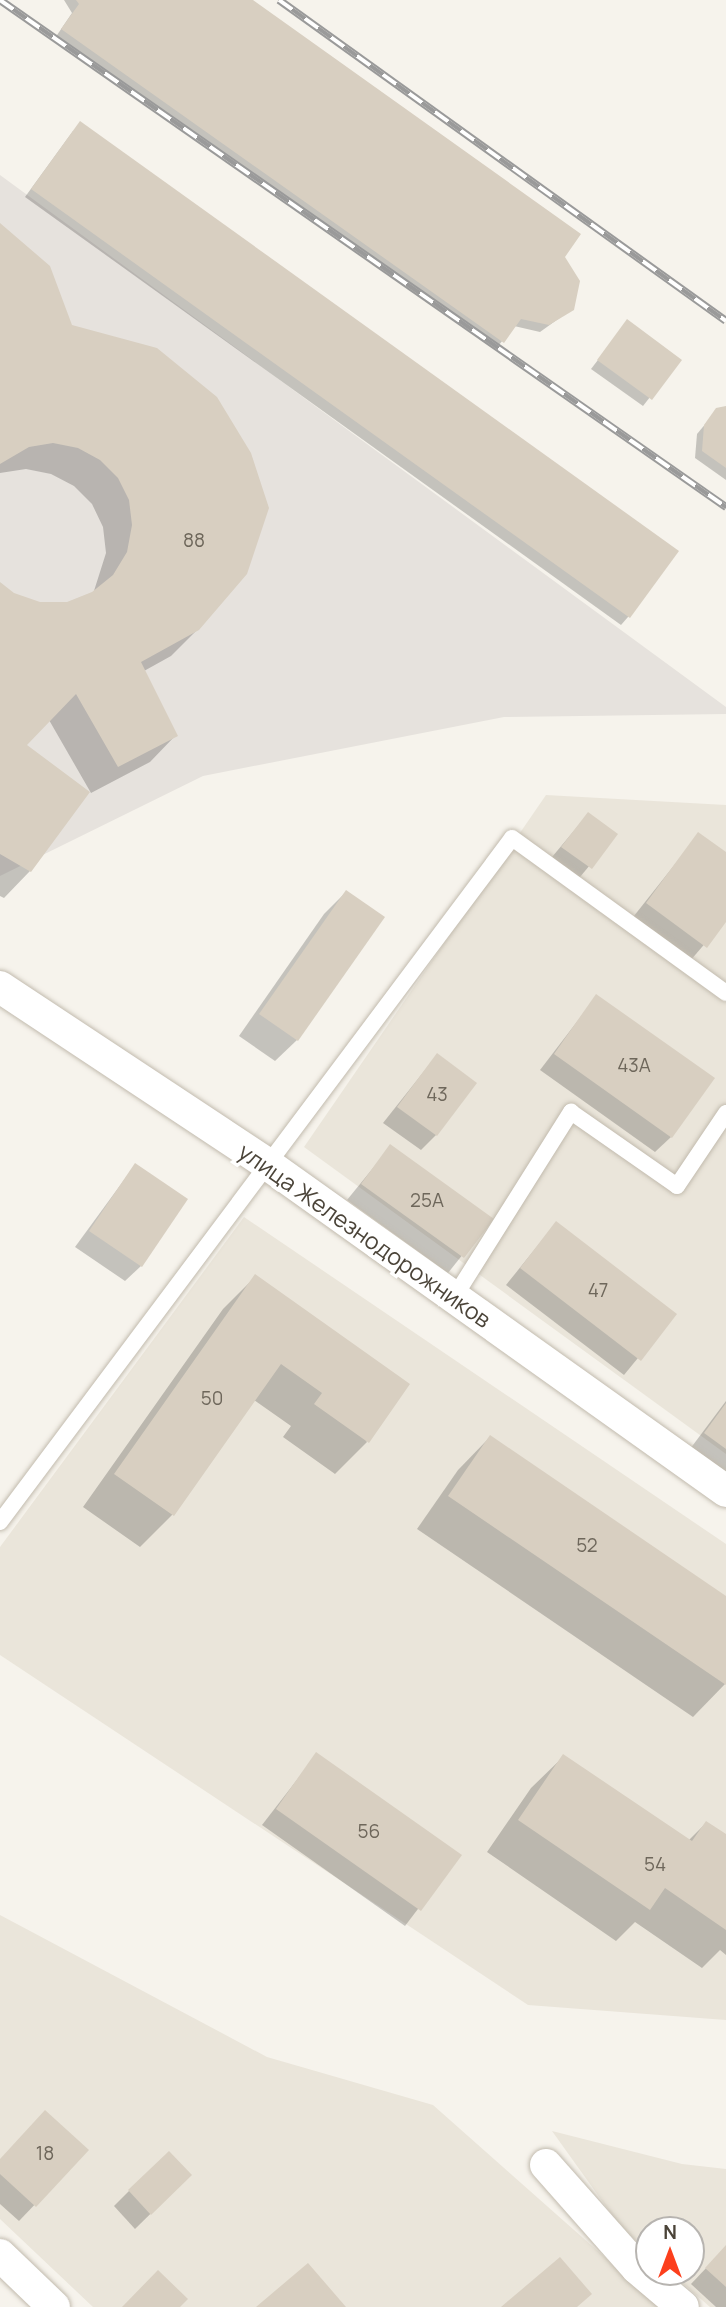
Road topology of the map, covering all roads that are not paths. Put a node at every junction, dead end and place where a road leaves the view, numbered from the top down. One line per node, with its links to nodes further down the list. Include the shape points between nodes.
1 (0, 987): 4 (street, улица Железнодорожников)
2 (726, 993): 4 (lane, via 512,838)
3 (726, 1113): 5 (lane, via 677,1186 571,1112)
4 (270, 1167): 5 (street, улица Железнодорожников); 7 (lane)
5 (455, 1296): 6 (street, улица Железнодорожников)
6 (726, 1490)
7 (0, 1522)
8 (546, 2165): 11 (street, via 637,2268)
9 (0, 2255): 10 (street)
10 (54, 2307)
11 (683, 2307)

